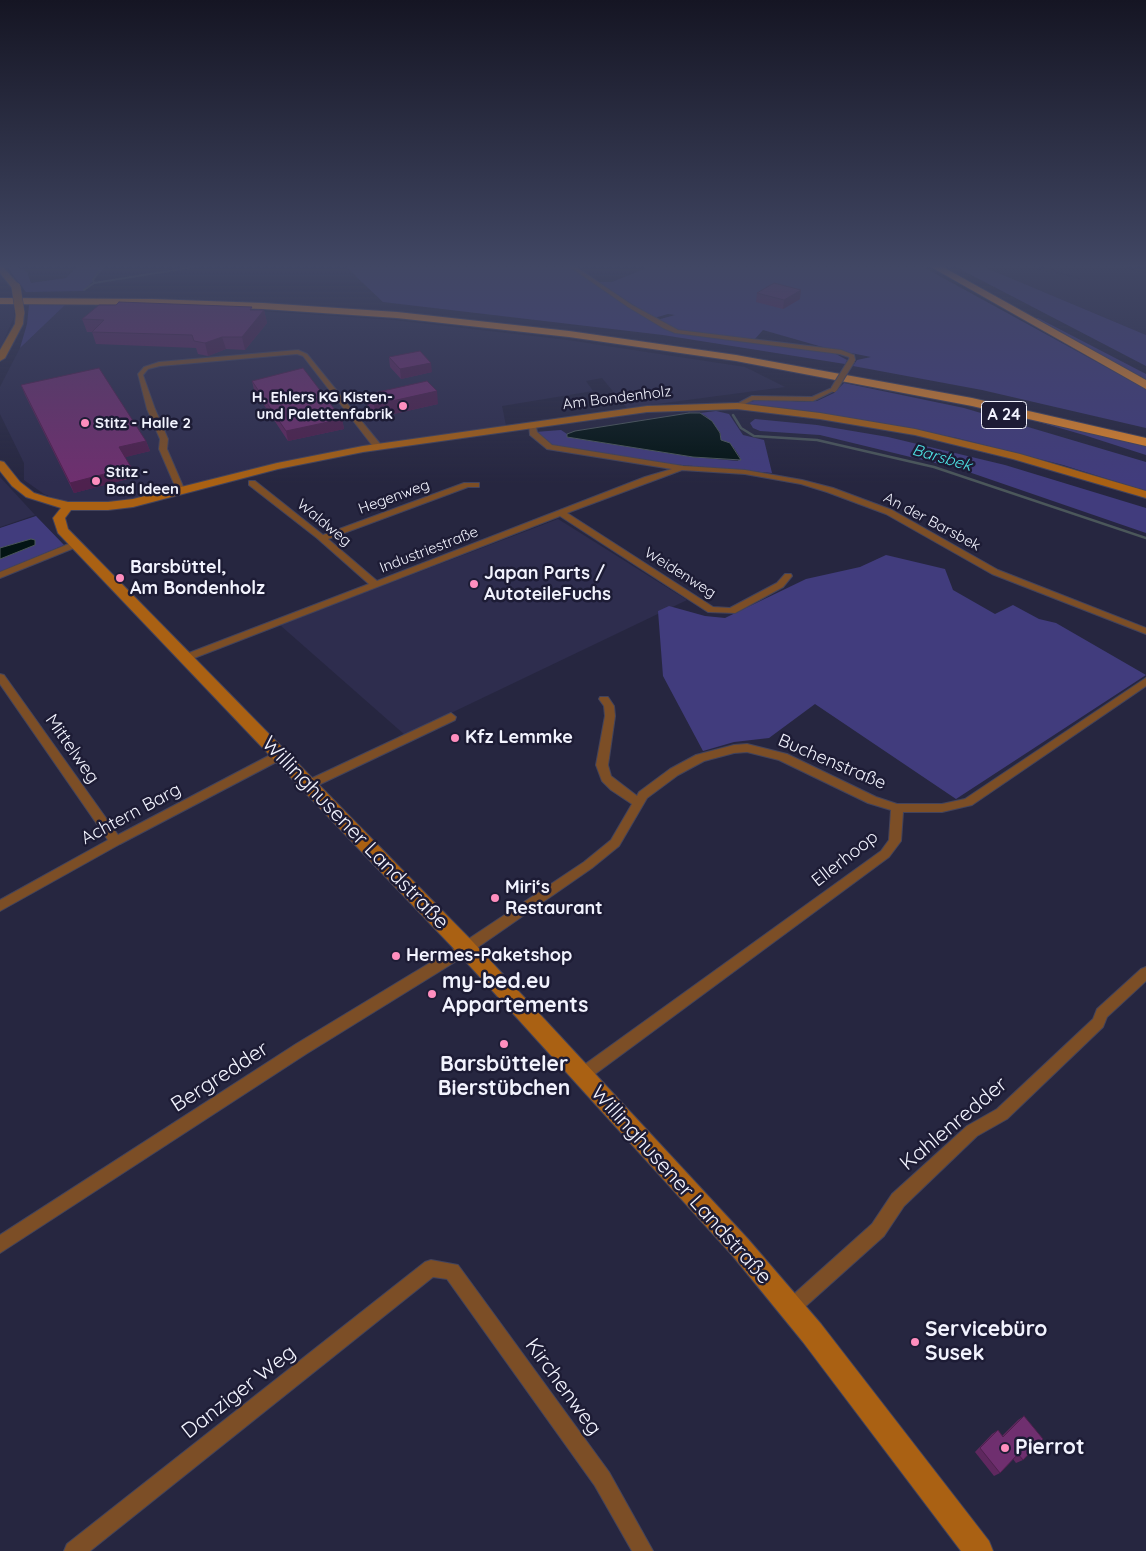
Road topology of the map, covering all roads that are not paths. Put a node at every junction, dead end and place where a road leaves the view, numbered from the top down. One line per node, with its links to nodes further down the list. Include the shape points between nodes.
1 (10, 339): 7 (main road, bridge)
2 (602, 339): 9 (highway)
3 (657, 339): 13 (highway, via 901,379)
4 (737, 339): 11 (street, Am Bondenholz, bridge, via 840,352 852,356 852,360 834,389 813,399 752,398)
5 (1065, 339): 10 (highway)
6 (1083, 339): 8 (highway)
7 (0, 358)
8 (1139, 367)
9 (861, 381): 14 (highway, via 972,402); 16 (highway, A 24, via 1042,425)
10 (1146, 385)
11 (737, 406): 12 (main road, Am Bondenholz, via 648,409); 22 (main road, via 915,432 1016,456)
12 (532, 425): 15 (main road, Am Bondenholz); 18 (street, An der Barsbek, via 533,433 550,447)
13 (1146, 434)
14 (1146, 442)
15 (378, 447): 21 (main road, Am Bondenholz, via 277,466); 21 (street, via 305,356 298,352 159,364 146,368 140,375 164,439 163,449)
16 (1137, 454)
17 (0, 464): 23 (main road, via 16,484 30,494)
18 (683, 468): 24 (street, Industriestraße); 30 (street, An der Barsbek, via 745,472 830,490 889,512 995,572)
19 (252, 483): 25 (street, Waldweg)
20 (476, 485): 25 (street, Hegenweg, via 467,485)
21 (181, 491): 23 (main road, Am Bondenholz, via 121,505)
22 (1146, 494)
23 (68, 506): 26 (main road, Willinghusener Landstraße, via 59,522 62,530)
24 (562, 513): 28 (street, Weidenweg, via 711,610 732,611 780,585); 29 (street, Industriestraße)
25 (322, 538): 29 (street, Waldweg)
26 (76, 544): 27 (street); 31 (main road, Willinghusener Landstraße)
27 (0, 576)
28 (788, 576)
29 (376, 585): 31 (street, Industriestraße)
30 (1146, 631)
31 (185, 658): 36 (main road, Willinghusener Landstraße)
32 (0, 677): 40 (street, Mittelweg)
33 (1146, 681): 39 (street, via 968,802 942,808)
34 (604, 699): 38 (street, via 610,716 602,765 606,778)
35 (451, 717): 37 (street)
36 (280, 755): 37 (main road, Willinghusener Landstraße); 40 (street, Achtern Barg)
37 (308, 786): 42 (main road, Willinghusener Landstraße)
38 (637, 802): 39 (street, Buchenstraße, via 653,786 700,758 747,748 784,757 872,800); 42 (street, Buchenstraße, via 615,843)
39 (898, 808): 44 (street, Ellerhoop, via 895,841 885,854)
40 (116, 841): 41 (street, Achtern Barg)
41 (0, 906)
42 (466, 948): 44 (main road, Willinghusener Landstraße); 45 (street, Bergredder, via 301,1049)
43 (1146, 973): 47 (street, Kahlenredder, via 1002,1114 972,1131 898,1200 878,1230)
44 (582, 1075): 47 (main road, Willinghusener Landstraße)
45 (0, 1245)
46 (431, 1268): 48 (street, Danziger Weg); 49 (street, Kirchenweg, via 452,1271 602,1479)
47 (791, 1308): 50 (main road, Willinghusener Landstraße)
48 (74, 1551)
49 (643, 1551)
50 (979, 1551)

